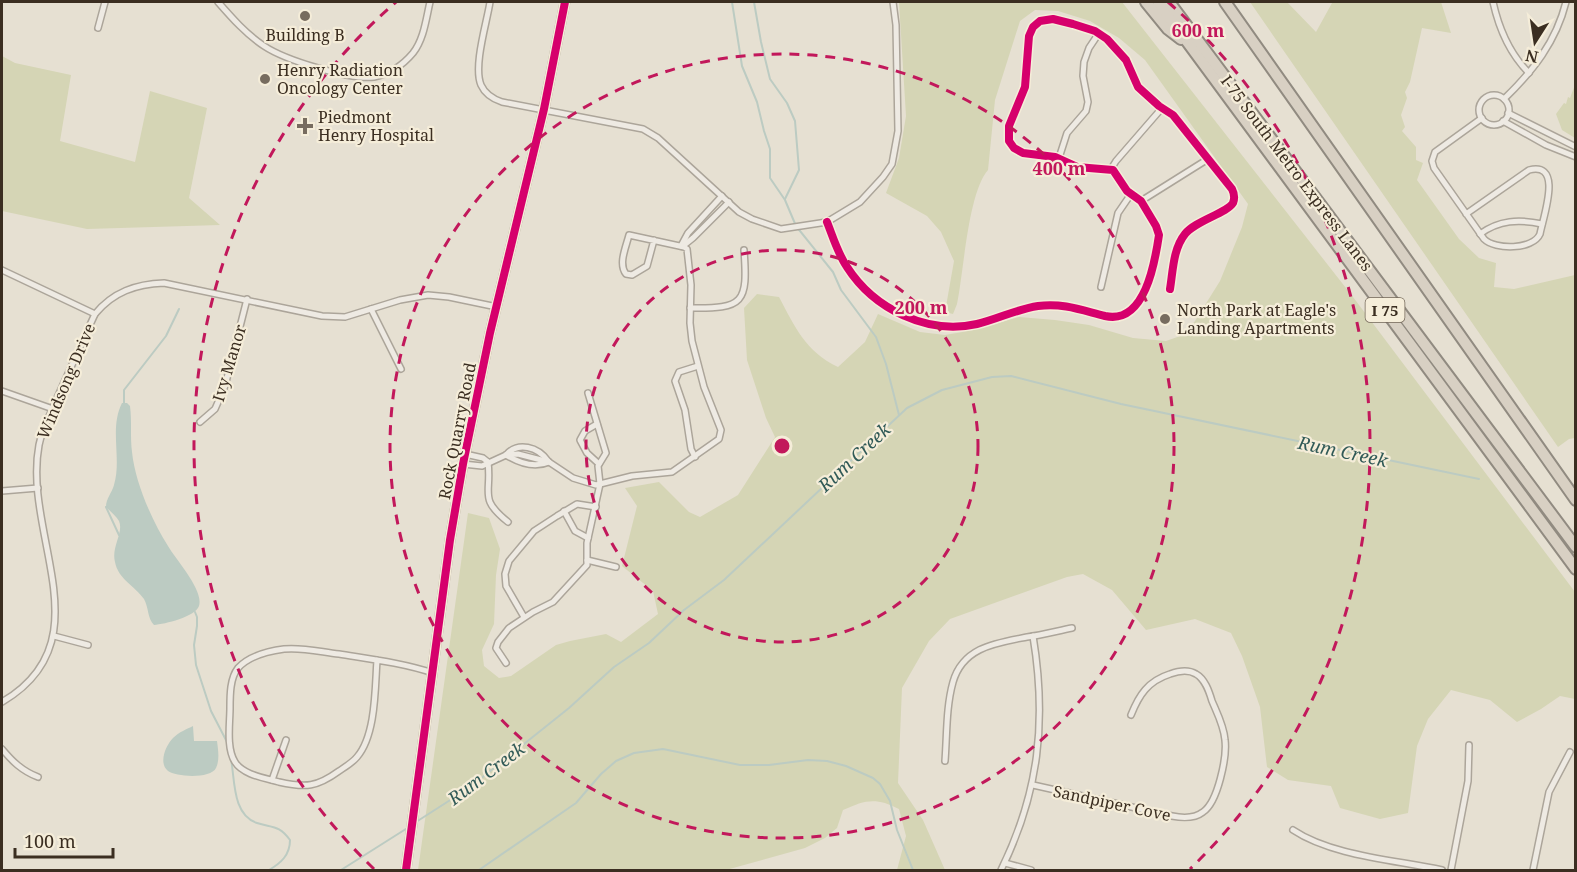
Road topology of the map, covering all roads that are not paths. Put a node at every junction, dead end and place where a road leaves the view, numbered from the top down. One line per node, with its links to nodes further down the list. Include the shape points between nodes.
1 (105, 2): 13 (street)
2 (218, 2): 3 (street, via 249,34 283,57 372,77 398,67 413,53)
3 (430, 2)
4 (490, 2): 19 (street, via 479,62 481,85 499,101)
5 (565, 2): 19 (street, Rock Quarry Road)
6 (893, 2): 35 (street, via 898,131 892,164 860,202)
7 (1146, 2): 15 (highway, via 1168,29)
8 (1158, 2): 15 (highway, I 75)
9 (1169, 2): 71 (highway, I-75 South Metro Express Lanes)
10 (1225, 2): 66 (highway, I 75)
11 (1493, 2): 16 (street, via 1510,51)
12 (1566, 2): 16 (street, via 1551,41)
13 (98, 28)
14 (1099, 33): 18 (street, via 1126,60 1138,87); 26 (street, via 1084,62 1086,111 1067,133); 26 (street, via 1048,19 1035,25 1029,36 1025,87 1008,137 1019,151)
15 (1195, 51): 74 (highway, I 75)
16 (1529, 73): 17 (street)
17 (1504, 99): 20 (street); 21 (street, via 1494,95 1484,99 1479,108)
18 (1162, 108): 28 (street, via 1173,115); 29 (street)
19 (544, 109): 31 (street, via 643,129); 45 (street, Rock Quarry Road)
20 (1508, 113): 22 (street); 23 (street)
21 (1482, 118): 22 (street, via 1492,124); 34 (street, via 1435,152 1432,159 1434,168)
22 (1503, 121): 24 (street)
23 (1545, 133): 24 (street); 25 (street)
24 (1539, 141): 27 (street)
25 (1575, 147)
26 (1059, 158): 29 (street, via 1077,167)
27 (1575, 158)
28 (1208, 159): 32 (street); 43 (street, via 1233,189 1234,201 1183,237)
29 (1111, 169): 30 (street)
30 (1131, 194): 32 (street); 42 (street, via 1120,206)
31 (722, 196): 33 (street); 39 (street, via 687,233)
32 (1142, 201): 35 (street, via 1159,235 1146,290 1137,304 1116,317 1051,305 975,324 940,326 918,321 882,303 856,280)
33 (729, 202): 35 (street, via 752,219 781,229); 39 (street)
34 (1466, 214): 36 (street, via 1536,168 1545,172 1550,183); 37 (street)
35 (826, 222)
36 (1542, 224): 37 (street, via 1497,224); 37 (street, via 1538,239 1529,244 1494,246)
37 (1480, 234)
38 (654, 240): 38 (street, via 647,266 632,275 626,274 622,266 629,235); 39 (street)
39 (681, 246): 46 (street, via 688,253)
40 (744, 250): 46 (street, via 746,283 738,299 723,308)
41 (2, 270): 48 (street)
42 (1101, 287)
43 (1170, 289)
44 (247, 299): 47 (street, Windsong Drive, via 322,316 345,317); 48 (street, Windsong Drive, via 146,283 127,289); 54 (street, Ivy Manor, via 225,387 215,409)
45 (497, 307): 47 (street, Windsong Drive, via 428,295); 56 (street, Rock Quarry Road)
46 (690, 308): 49 (street)
47 (371, 309): 50 (street)
48 (95, 314): 53 (street, Windsong Drive)
49 (698, 366): 58 (street, via 721,435); 58 (street, via 679,372 675,381)
50 (401, 369)
51 (2, 391): 53 (street)
52 (588, 393): 55 (street)
53 (53, 409): 64 (street, Windsong Drive, via 39,443)
54 (200, 422)
55 (597, 424): 62 (street, via 606,453); 62 (street, via 585,431 580,440)
56 (465, 454): 59 (street); 61 (street, Rock Quarry Road)
57 (506, 455): 59 (street); 60 (street, via 538,465); 60 (street, via 519,447 542,452)
58 (695, 457): 63 (street, via 669,473)
59 (488, 462): 61 (street, via 482,466); 69 (street, via 490,505)
60 (549, 462): 63 (street, via 573,478)
61 (463, 464): 82 (street, Rock Quarry Road)
62 (599, 464): 63 (street)
63 (600, 484): 67 (street)
64 (38, 488): 65 (street); 77 (street, Windsong Drive, via 56,600)
65 (2, 491)
66 (1575, 500)
67 (596, 507): 68 (street, via 579,503); 70 (street)
68 (564, 511): 70 (street, via 575,531); 75 (street, via 534,531 507,564 506,586)
69 (508, 522)
70 (588, 538): 72 (street)
71 (1575, 547)
72 (587, 560): 73 (street); 75 (street, via 584,569 553,602)
73 (616, 567)
74 (1575, 569)
75 (524, 617): 81 (street, via 496,644)
76 (1072, 628): 78 (street)
77 (54, 636): 79 (street); 83 (street, Windsong Drive, via 41,667 27,684)
78 (1033, 636): 89 (street, via 990,645 964,661 951,693); 92 (street, via 1040,710)
79 (88, 645)
80 (377, 660): 82 (street); 91 (street, via 371,724 359,755 318,784 294,785); 91 (street, via 286,649 250,658 238,668 230,693 233,759 240,768)
81 (506, 663)
82 (433, 673): 95 (street, Rock Quarry Road)
83 (2, 702)
84 (1131, 715): 92 (street, Sandpiper Cove, via 1139,696 1155,681 1182,671 1201,677 1226,747 1219,783 1204,812 1193,817 1172,816)
85 (286, 740): 91 (street)
86 (1469, 745): 99 (street, via 1468,781)
87 (2, 748): 90 (street, via 14,763)
88 (1570, 752): 100 (street, via 1549,792)
89 (945, 760)
90 (38, 777)
91 (273, 780)
92 (1033, 785): 94 (street)
93 (1293, 830): 98 (street, via 1325,845)
94 (1005, 863): 96 (street); 97 (street)
95 (406, 870)
96 (1001, 870)
97 (1030, 870)
98 (1442, 870)
99 (1451, 870)
100 (1533, 870)

